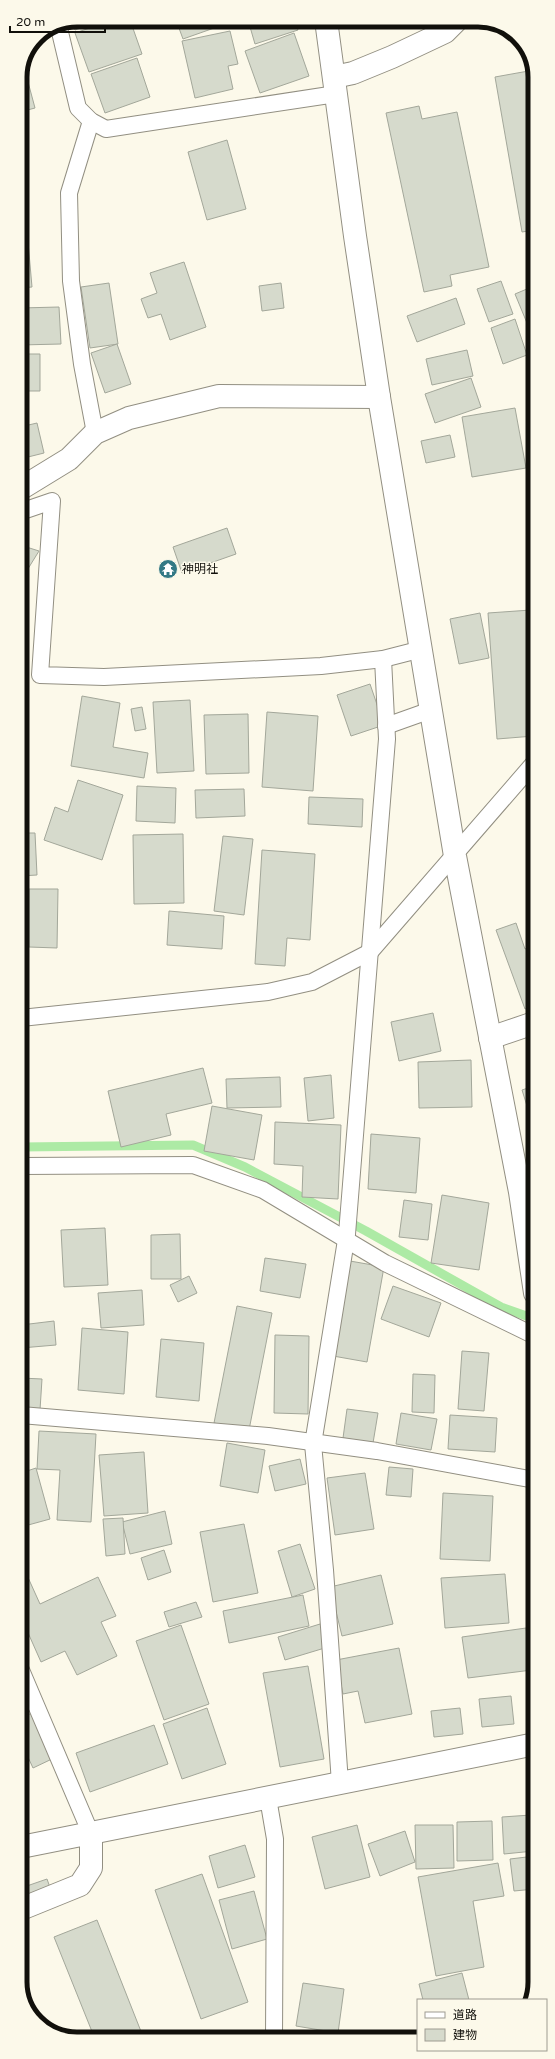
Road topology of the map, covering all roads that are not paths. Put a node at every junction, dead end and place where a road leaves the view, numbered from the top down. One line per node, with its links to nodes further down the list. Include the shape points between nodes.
1 (327, 27): 4 (street)
2 (451, 27): 4 (street, via 446,32 353,73)
3 (60, 30): 5 (lane, via 78,108)
4 (335, 86): 5 (lane, via 106,129); 6 (street)
5 (91, 121): 7 (lane, via 69,194 71,281 82,364)
6 (380, 397): 7 (street, via 219,396 129,418); 10 (street)
7 (95, 433): 8 (street, via 69,458)
8 (27, 485)
9 (27, 510): 11 (lane, via 52,501 40,676 104,676 321,666)
10 (422, 649): 11 (lane); 12 (street)
11 (383, 659): 13 (lane)
12 (431, 710): 13 (lane); 15 (street)
13 (386, 726): 16 (lane)
14 (528, 770): 15 (lane)
15 (455, 856): 16 (lane); 19 (street)
16 (370, 952): 17 (lane, via 312,982 268,992); 21 (lane)
17 (27, 1017)
18 (528, 1025): 19 (street)
19 (490, 1038): 22 (street)
20 (27, 1166): 21 (lane, via 193,1165 263,1190)
21 (347, 1237): 23 (lane, via 385,1263); 25 (lane)
22 (528, 1246)
23 (528, 1333)
24 (27, 1416): 25 (lane, via 268,1436)
25 (313, 1444): 26 (lane, via 377,1452); 29 (lane, via 326,1570)
26 (528, 1479)
27 (27, 1684): 31 (lane)
28 (528, 1745): 29 (street)
29 (340, 1783): 30 (street)
30 (268, 1798): 31 (street); 34 (lane, via 275,1839)
31 (91, 1834): 32 (street); 33 (street, via 91,1868 80,1885)
32 (27, 1846)
33 (27, 1907)
34 (274, 2032)

